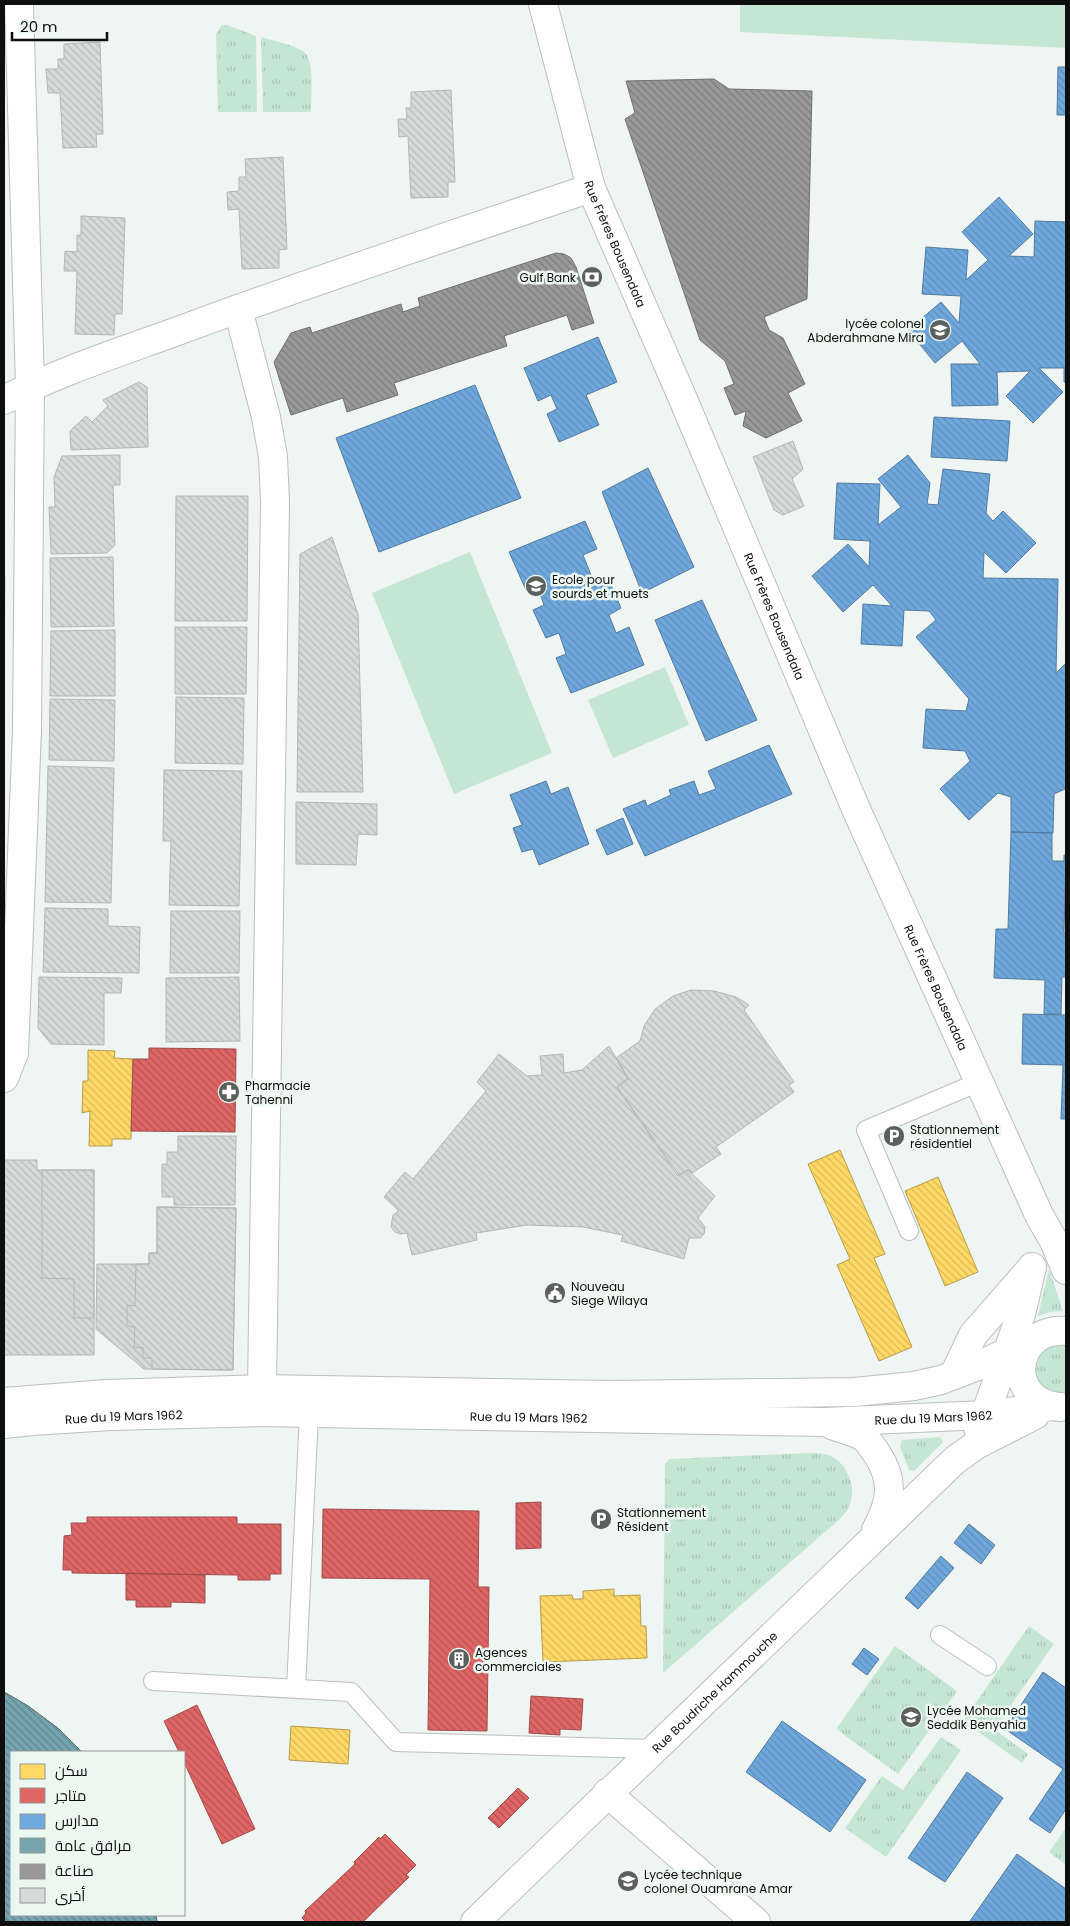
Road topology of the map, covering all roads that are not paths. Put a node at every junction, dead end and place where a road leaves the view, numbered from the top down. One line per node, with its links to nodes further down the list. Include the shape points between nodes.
1 (19, 4): 5 (street)
2 (543, 4): 3 (street, Rue Frères Bousendala)
3 (591, 188): 4 (street); 9 (street, Rue Frères Bousendala, via 856,809)
4 (238, 309): 5 (street); 18 (street, via 266,417 273,457 275,502)
5 (30, 386): 6 (street); 7 (street, via 27,730)
6 (4, 400)
7 (14, 824): 8 (street, via 14,1053)
8 (4, 1078)
9 (979, 1082): 10 (street, Rue Frères Bousendala); 11 (lane, via 866,1130)
10 (1040, 1217): 12 (street); 13 (street, Rue Frères Bousendala)
11 (909, 1231)
12 (1032, 1267): 16 (street, via 1021,1314); 17 (street, via 973,1335)
13 (1066, 1270)
14 (1066, 1331): 15 (street, Rue du 19 Mars 1962, via 1055,1330)
15 (1035, 1339): 16 (street, Rue du 19 Mars 1962); 20 (street, via 1022,1356 1022,1378 1033,1397 1042,1403)
16 (1006, 1354): 17 (street, Rue du 19 Mars 1962); 22 (street)
17 (954, 1375): 18 (street, Rue du 19 Mars 1962, via 890,1390 820,1394 611,1395)
18 (262, 1389): 19 (street, Rue du 19 Mars 1962, via 106,1394)
19 (4, 1402)
20 (1059, 1406): 22 (street, Rue du 19 Mars 1962); 25 (street, via 976,1445)
21 (309, 1413): 23 (street, Rue du 19 Mars 1962); 24 (street, Rue du 19 Mars 1962, via 120,1416); 30 (lane)
22 (985, 1415): 23 (street, Rue du 19 Mars 1962); 25 (street)
23 (824, 1422): 26 (street, via 862,1436 886,1467 890,1499)
24 (4, 1424)
25 (955, 1460): 26 (street, Rue Boudriche Hammouche)
26 (869, 1542): 31 (street, Rue Boudriche Hammouche)
27 (940, 1635): 28 (lane)
28 (987, 1666)
29 (153, 1681): 30 (lane)
30 (296, 1689): 31 (lane, via 351,1692 396,1742)
31 (653, 1749): 32 (street, Rue Boudriche Hammouche)
32 (607, 1793): 33 (street, Rue Boudriche Hammouche); 34 (street)
33 (475, 1922)
34 (756, 1922)

